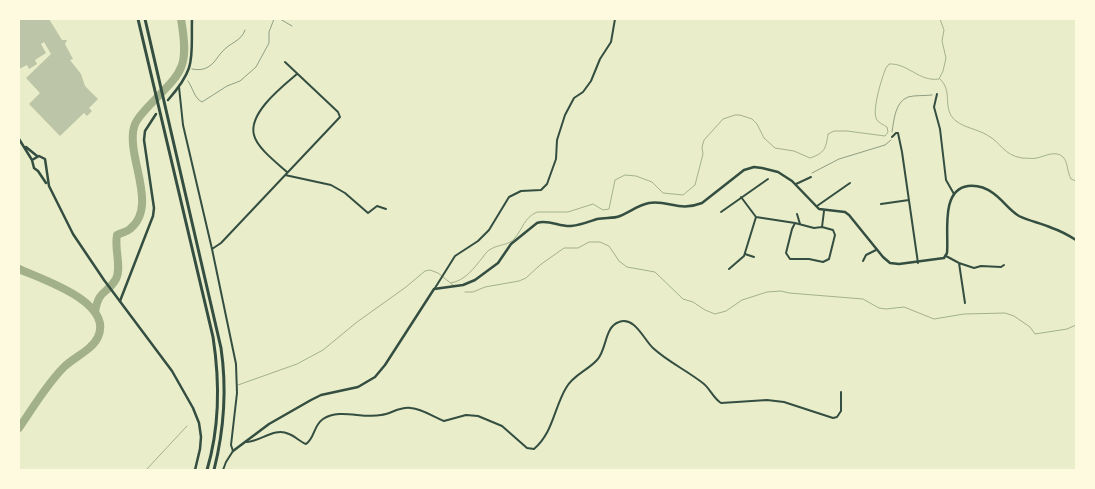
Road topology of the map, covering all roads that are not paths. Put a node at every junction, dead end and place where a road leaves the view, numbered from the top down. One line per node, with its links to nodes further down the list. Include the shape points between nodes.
1 (138, 19): 55 (highway, via 213,337 218,401)
2 (145, 19): 56 (highway, via 223,364 224,409)
3 (192, 19): 7 (street, via 192,59)
4 (615, 19): 48 (street, via 611,42 590,82 574,98 565,115 547,184 541,190 521,191 509,197 489,230 455,256)
5 (285, 62): 6 (street)
6 (297, 74): 18 (street, via 274,93 261,110 254,127 256,138); 18 (street, via 340,117)
7 (179, 87): 9 (street); 38 (street, via 184,125)
8 (937, 94): 24 (street, via 934,107 946,180)
9 (168, 100)
10 (156, 114): 49 (street, via 145,131 144,140 153,216)
11 (892, 137): 26 (street, via 898,133)
12 (19, 139): 13 (street)
13 (23, 145): 14 (street); 15 (street)
14 (39, 156): 15 (street); 16 (street, via 45,159)
15 (32, 160): 17 (street)
16 (46, 166): 17 (street); 23 (street)
17 (38, 171): 23 (street)
18 (286, 174): 29 (street, via 331,185 368,213 377,206); 38 (street, via 221,243)
19 (811, 175): 22 (street)
20 (768, 179): 25 (street)
21 (850, 183): 28 (street)
22 (796, 184): 28 (street); 48 (street, via 778,172 754,167 739,173 696,205 677,207 647,203 616,217 582,225 542,221 511,244 498,263 475,280 464,285)
23 (48, 186): 49 (street, via 73,234)
24 (954, 194): 37 (street, via 962,187 984,188 1019,216); 41 (street, via 948,212)
25 (741, 197): 31 (street); 33 (street)
26 (909, 200): 27 (street); 44 (street)
27 (882, 204)
28 (816, 206): 30 (street)
29 (386, 209)
30 (824, 211): 36 (street); 39 (street, via 850,215)
31 (721, 212)
32 (797, 214): 35 (street)
33 (756, 216): 34 (street); 40 (street)
34 (795, 224): 35 (street); 36 (street, via 786,254 792,260 828,260 835,235 834,230)
35 (800, 224): 36 (street)
36 (822, 227)
37 (1076, 240)
38 (212, 248): 53 (street, via 236,364)
39 (876, 250): 43 (street); 44 (street, via 890,263)
40 (745, 254): 42 (street); 47 (street)
41 (946, 256): 44 (street); 45 (street)
42 (754, 257)
43 (863, 260)
44 (918, 263)
45 (959, 264): 46 (street, via 974,268); 50 (street)
46 (1004, 265)
47 (729, 270)
48 (434, 289): 52 (street, via 375,377 358,387 311,400 269,424)
49 (120, 300): 54 (street, via 172,371 193,408 201,437)
50 (966, 303)
51 (841, 392): 52 (street, via 837,418 784,402 721,403 703,383 652,348 633,324 620,321 612,327 598,359 572,379 551,425 534,449 527,448 502,426 478,416 466,415 444,421 410,407 381,415 332,415 319,422 306,444 288,433 279,432)
52 (247, 442): 53 (street)
53 (233, 451): 57 (street)
54 (195, 470)
55 (208, 470)
56 (214, 470)
57 (224, 470)

